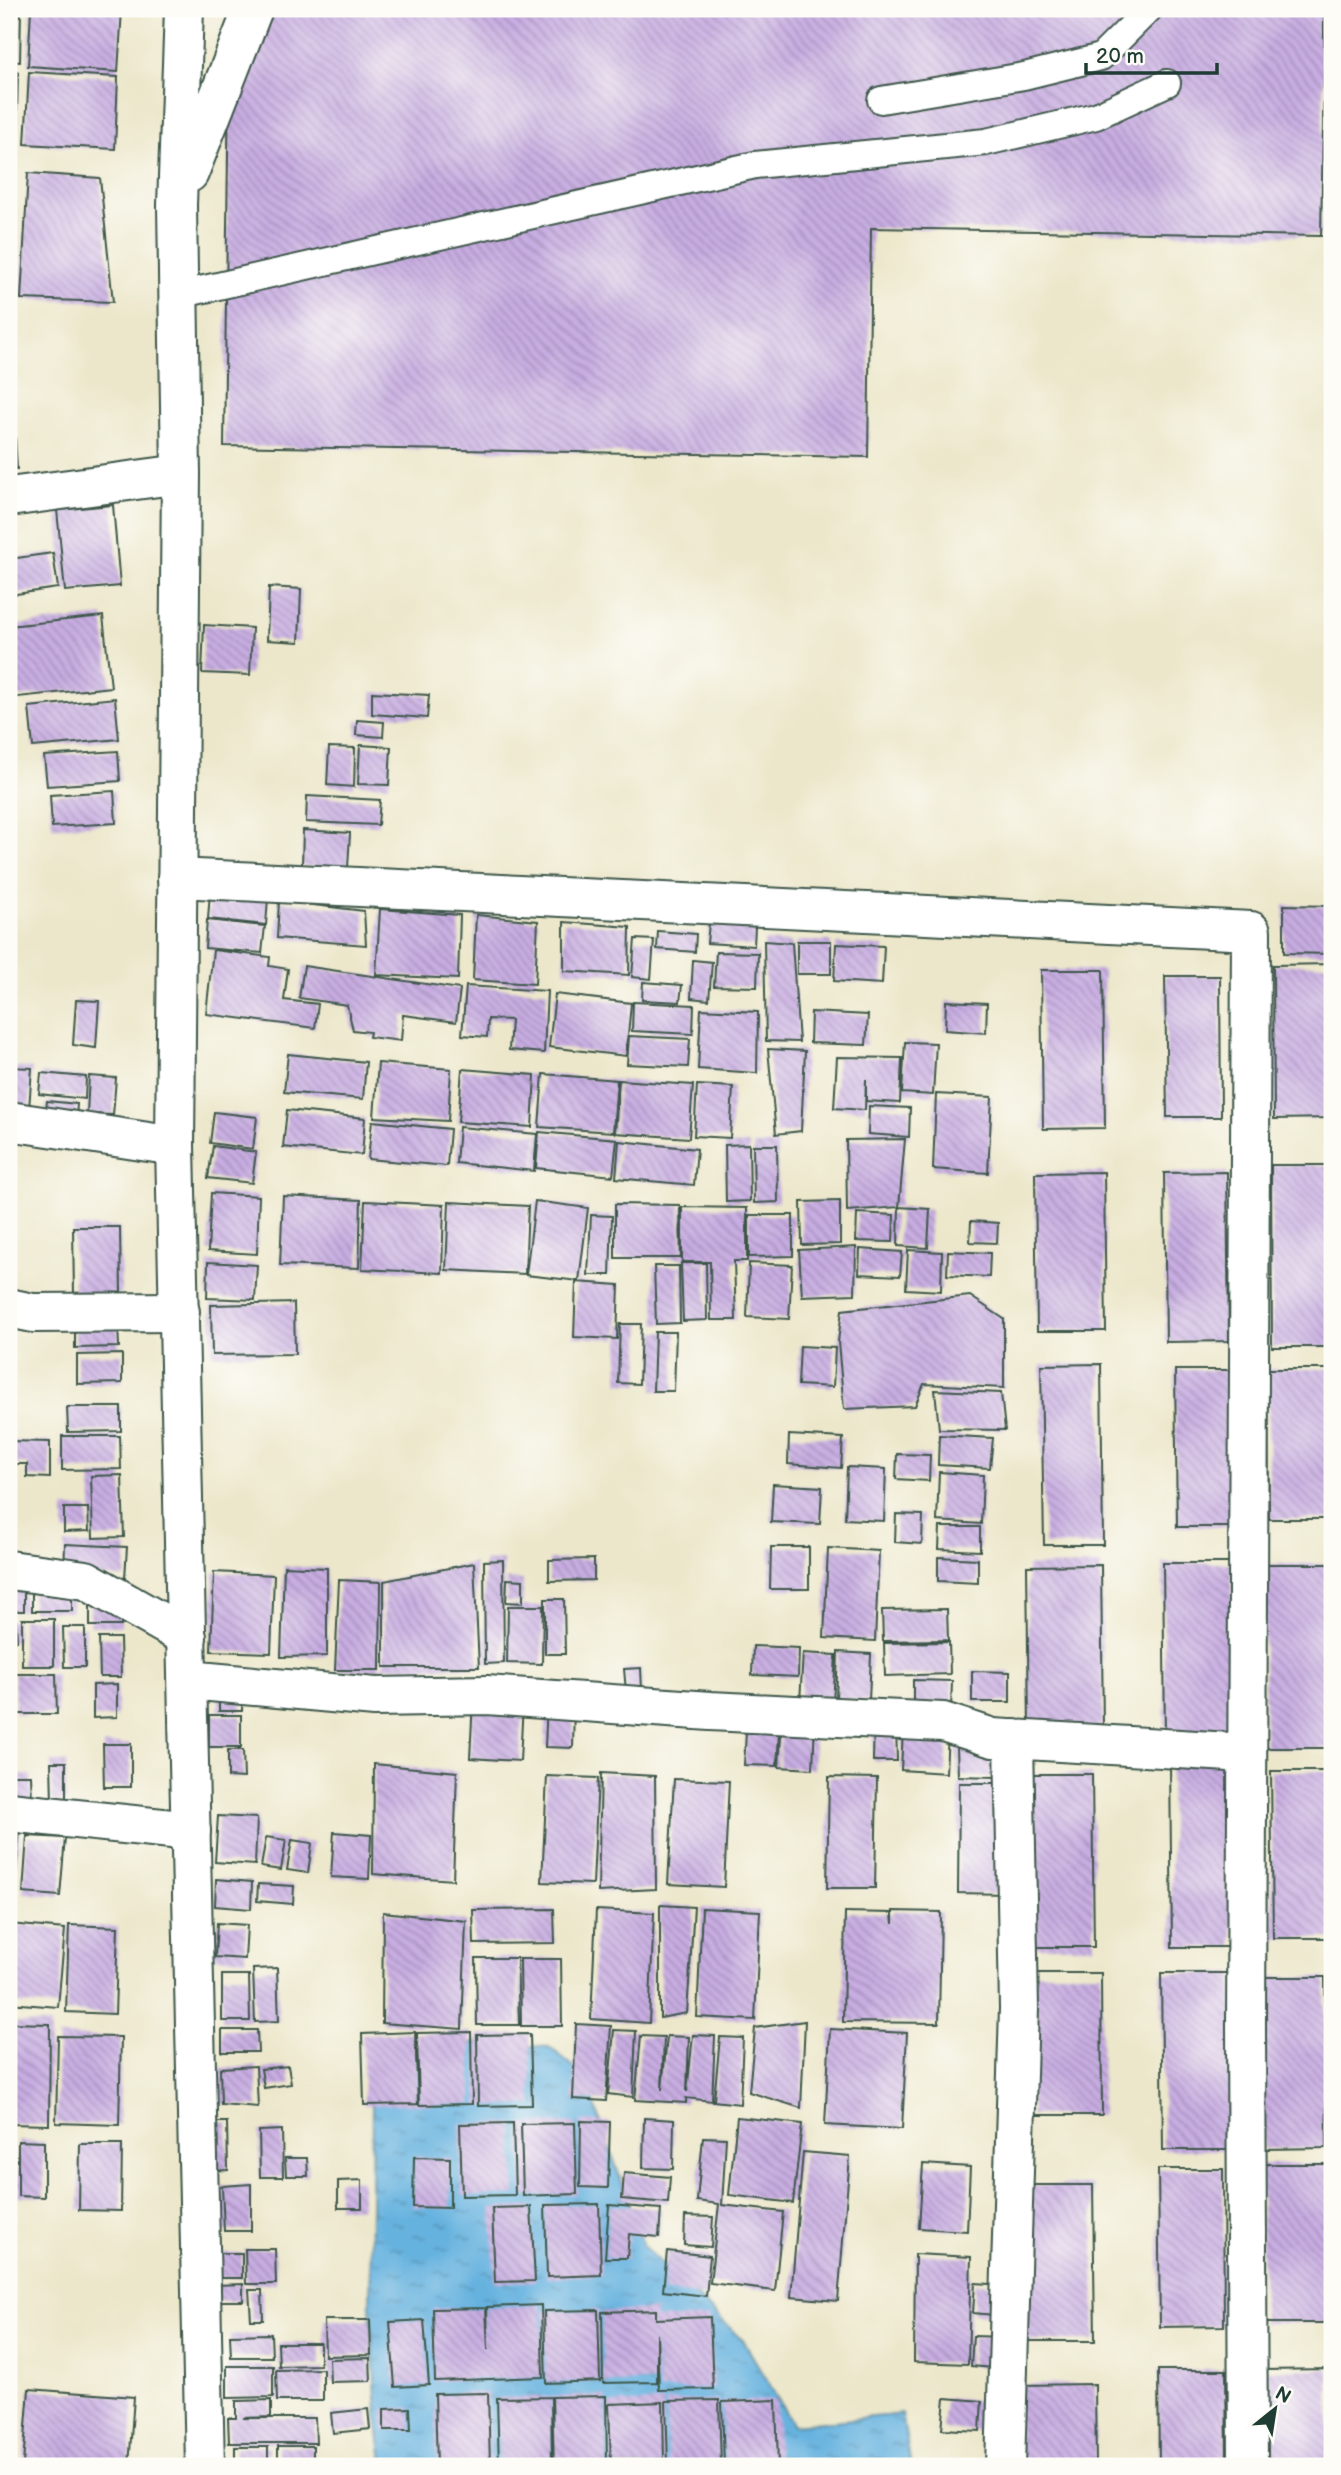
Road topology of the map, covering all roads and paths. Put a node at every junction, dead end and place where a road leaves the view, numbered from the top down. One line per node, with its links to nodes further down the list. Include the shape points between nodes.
1 (184, 9): 6 (street)
2 (253, 9): 6 (street)
3 (1149, 9): 5 (lane, via 1101,57 1024,76)
4 (1167, 83): 7 (lane, via 1097,116 986,142 755,165)
5 (881, 100)
6 (177, 205): 7 (street)
7 (178, 295): 8 (street)
8 (181, 474): 9 (street); 10 (street)
9 (9, 497)
10 (177, 878): 12 (street); 19 (street, via 1251,931)
11 (9, 1121): 12 (street)
12 (175, 1146): 14 (street)
13 (9, 1308): 14 (street)
14 (180, 1312): 16 (street)
15 (9, 1570): 16 (street, via 86,1580)
16 (187, 1637): 17 (street)
17 (188, 1680): 18 (street, via 375,1697 487,1695 943,1722 993,1738); 21 (street)
18 (1014, 1739): 19 (street); 23 (street, via 1019,2008)
19 (1247, 1753): 24 (street)
20 (9, 1812): 21 (street)
21 (191, 1831): 22 (street)
22 (205, 2466)
23 (1005, 2466)
24 (1248, 2466)

